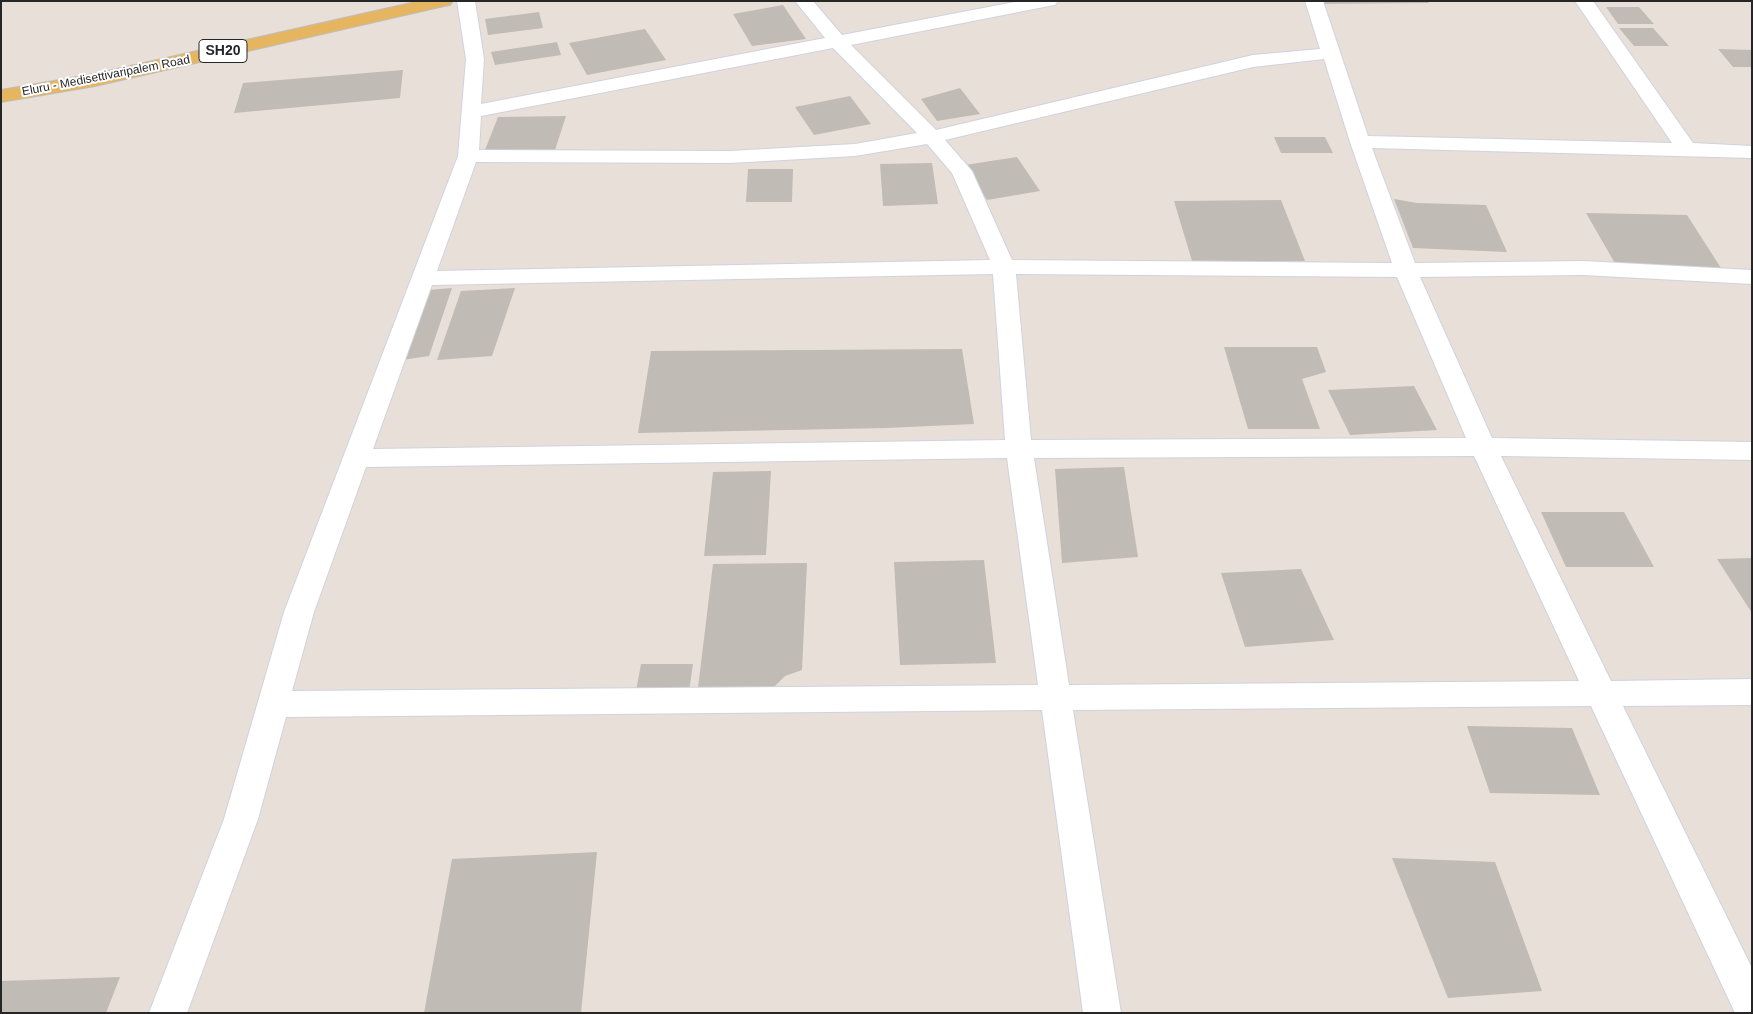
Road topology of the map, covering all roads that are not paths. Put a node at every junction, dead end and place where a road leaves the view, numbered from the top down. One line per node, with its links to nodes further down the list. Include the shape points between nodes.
1 (444, 1): 9 (main road, Eluru - Medisettivaripalem Road / SH20, via 95,80)
2 (466, 1): 10 (street, via 475,59)
3 (804, 1): 7 (street)
4 (1049, 1): 7 (street)
5 (1314, 1): 8 (street)
6 (1584, 1): 13 (street)
7 (838, 42): 10 (street); 11 (street)
8 (1332, 53): 11 (street, via 1253,61); 12 (street)
9 (1, 96)
10 (471, 112): 15 (street)
11 (932, 137): 15 (street, via 855,150 730,157); 16 (street, via 962,171)
12 (1360, 142): 13 (street); 17 (street)
13 (1687, 149): 14 (street)
14 (1752, 152)
15 (468, 156): 19 (street)
16 (1004, 267): 17 (street); 19 (street); 21 (street)
17 (1406, 270): 18 (street, via 1583,268); 20 (street)
18 (1752, 277)
19 (423, 278): 23 (street)
20 (1482, 446): 21 (street); 22 (street); 25 (street)
21 (1019, 449): 23 (street); 26 (street)
22 (1752, 451)
23 (356, 458): 27 (street, via 299,612)
24 (1752, 692): 25 (street)
25 (1600, 694): 26 (street); 28 (street)
26 (1056, 698): 27 (street); 30 (street)
27 (274, 704): 29 (street, via 241,819)
28 (1752, 1008)
29 (168, 1013)
30 (1102, 1013)

